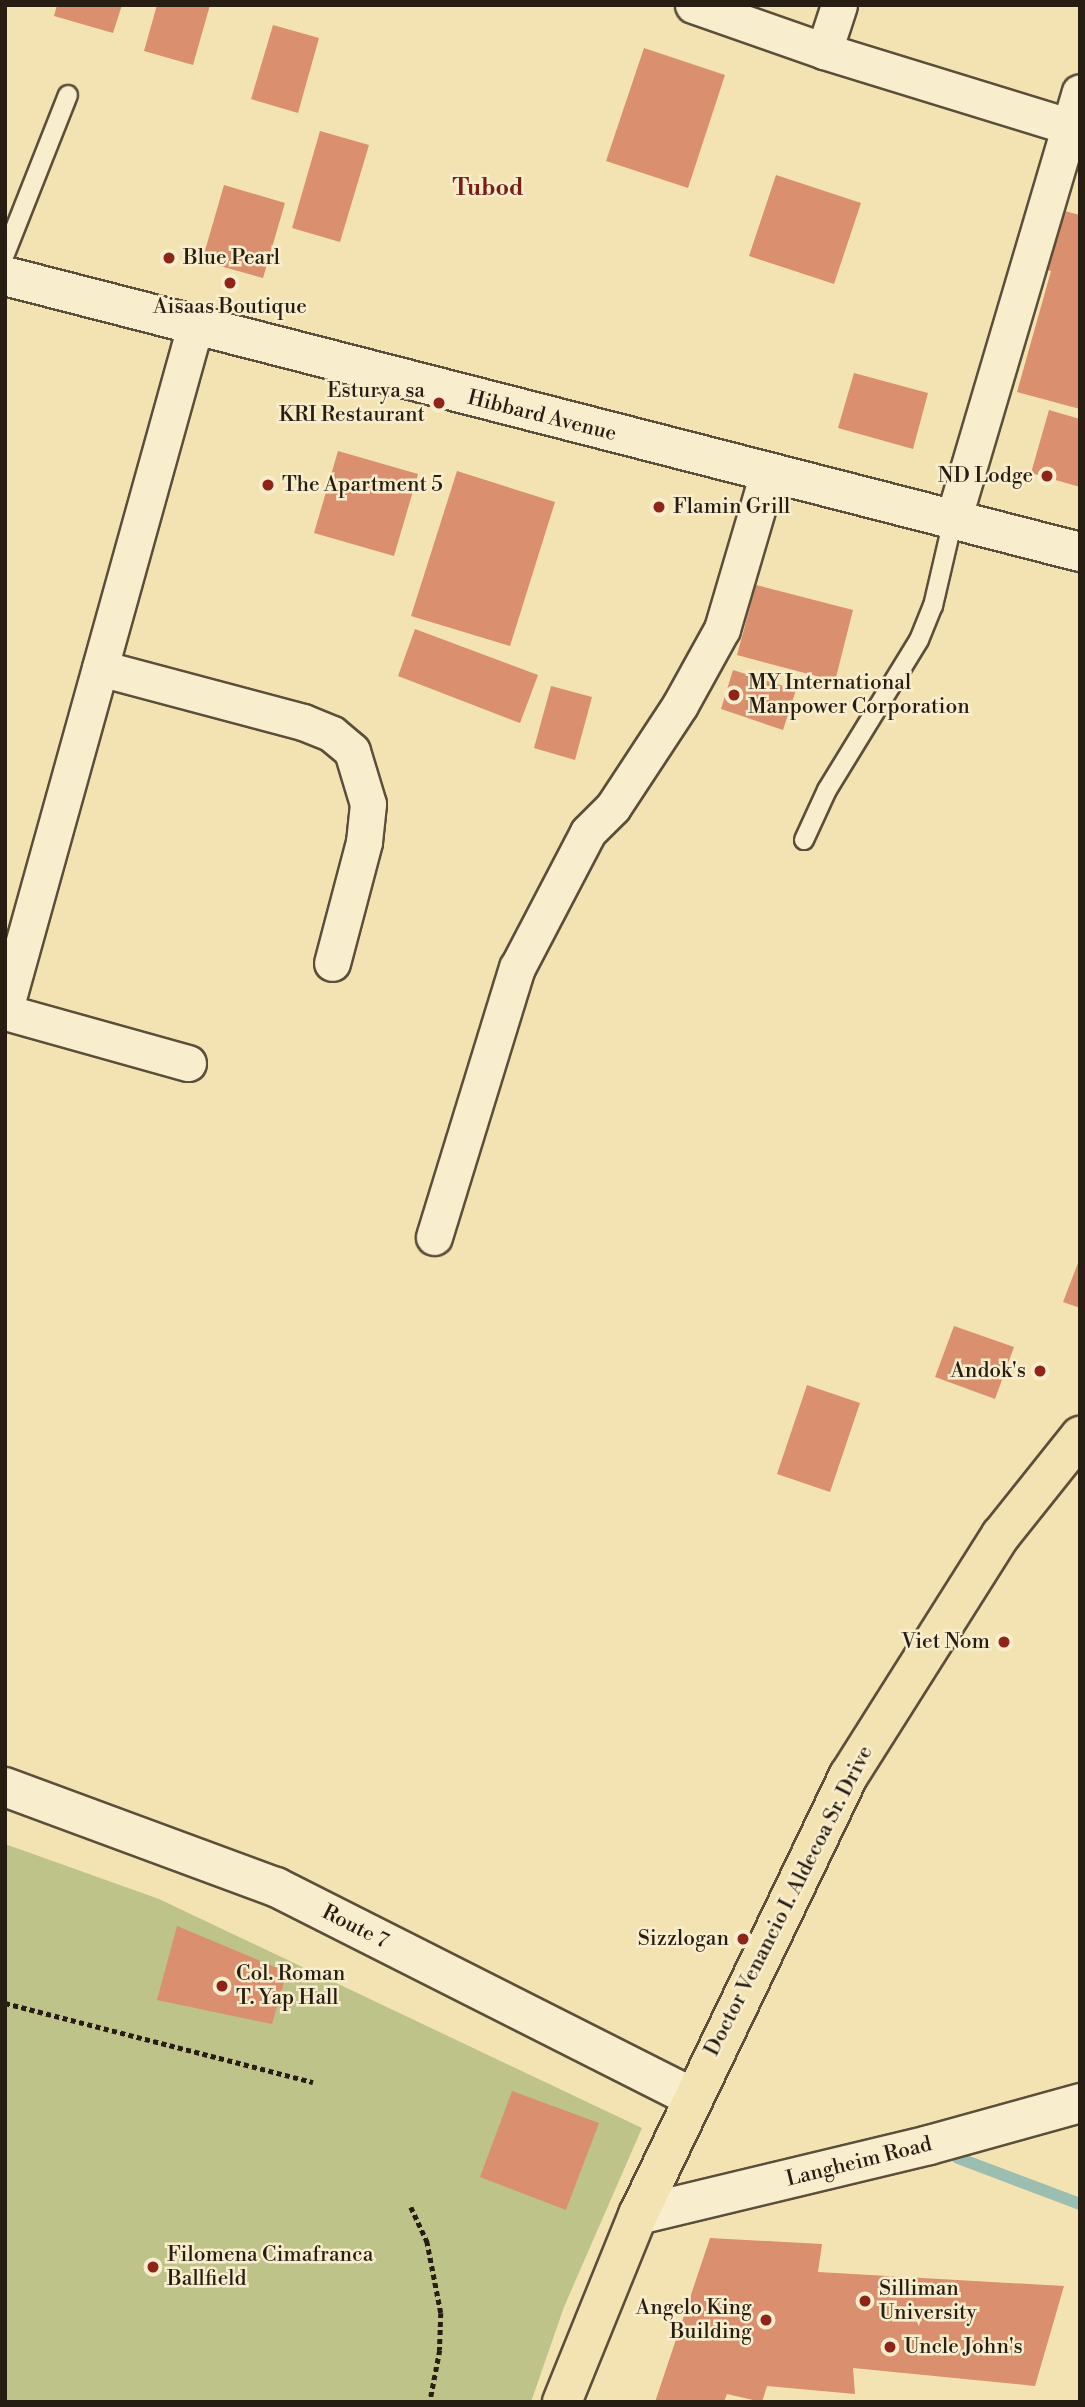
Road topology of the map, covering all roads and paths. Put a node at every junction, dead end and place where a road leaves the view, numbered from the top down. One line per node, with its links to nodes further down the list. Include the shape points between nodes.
1 (693, 5): 3 (street)
2 (839, 5): 3 (street)
3 (824, 51): 6 (street)
4 (1080, 92): 6 (street)
5 (68, 95): 7 (lane)
6 (1068, 126): 11 (street)
7 (5, 254)
8 (5, 276): 9 (street, Hibbard Avenue)
9 (195, 326): 10 (street, Hibbard Avenue); 13 (street)
10 (768, 473): 11 (street, Hibbard Avenue); 18 (street, via 746,561 722,629 680,705 613,807 588,832 517,968)
11 (953, 520): 12 (street, Hibbard Avenue); 14 (lane, via 933,606 919,640 827,790)
12 (1080, 552)
13 (100, 668): 15 (street, via 303,722 332,734 352,751 368,804 364,842); 16 (street)
14 (804, 840)
15 (332, 963)
16 (5, 1011): 17 (street)
17 (188, 1063)
18 (434, 1237)
19 (1080, 1436): 23 (highway, Doctor Venancio I. Aldecoa Sr. Drive, via 1001,1535 849,1775)
20 (5, 1787): 23 (street, Route 7, via 276,1887)
21 (5, 2003): 22 (path)
22 (313, 2082)
23 (692, 2097): 26 (highway, Doctor Venancio I. Aldecoa Sr. Drive)
24 (1080, 2103): 26 (street, Langheim Road, via 929,2145)
25 (411, 2207): 27 (path, via 426,2241 441,2313 440,2350)
26 (638, 2215): 28 (highway, Doctor Venancio I. Aldecoa Sr. Drive)
27 (429, 2402)
28 (562, 2402)

